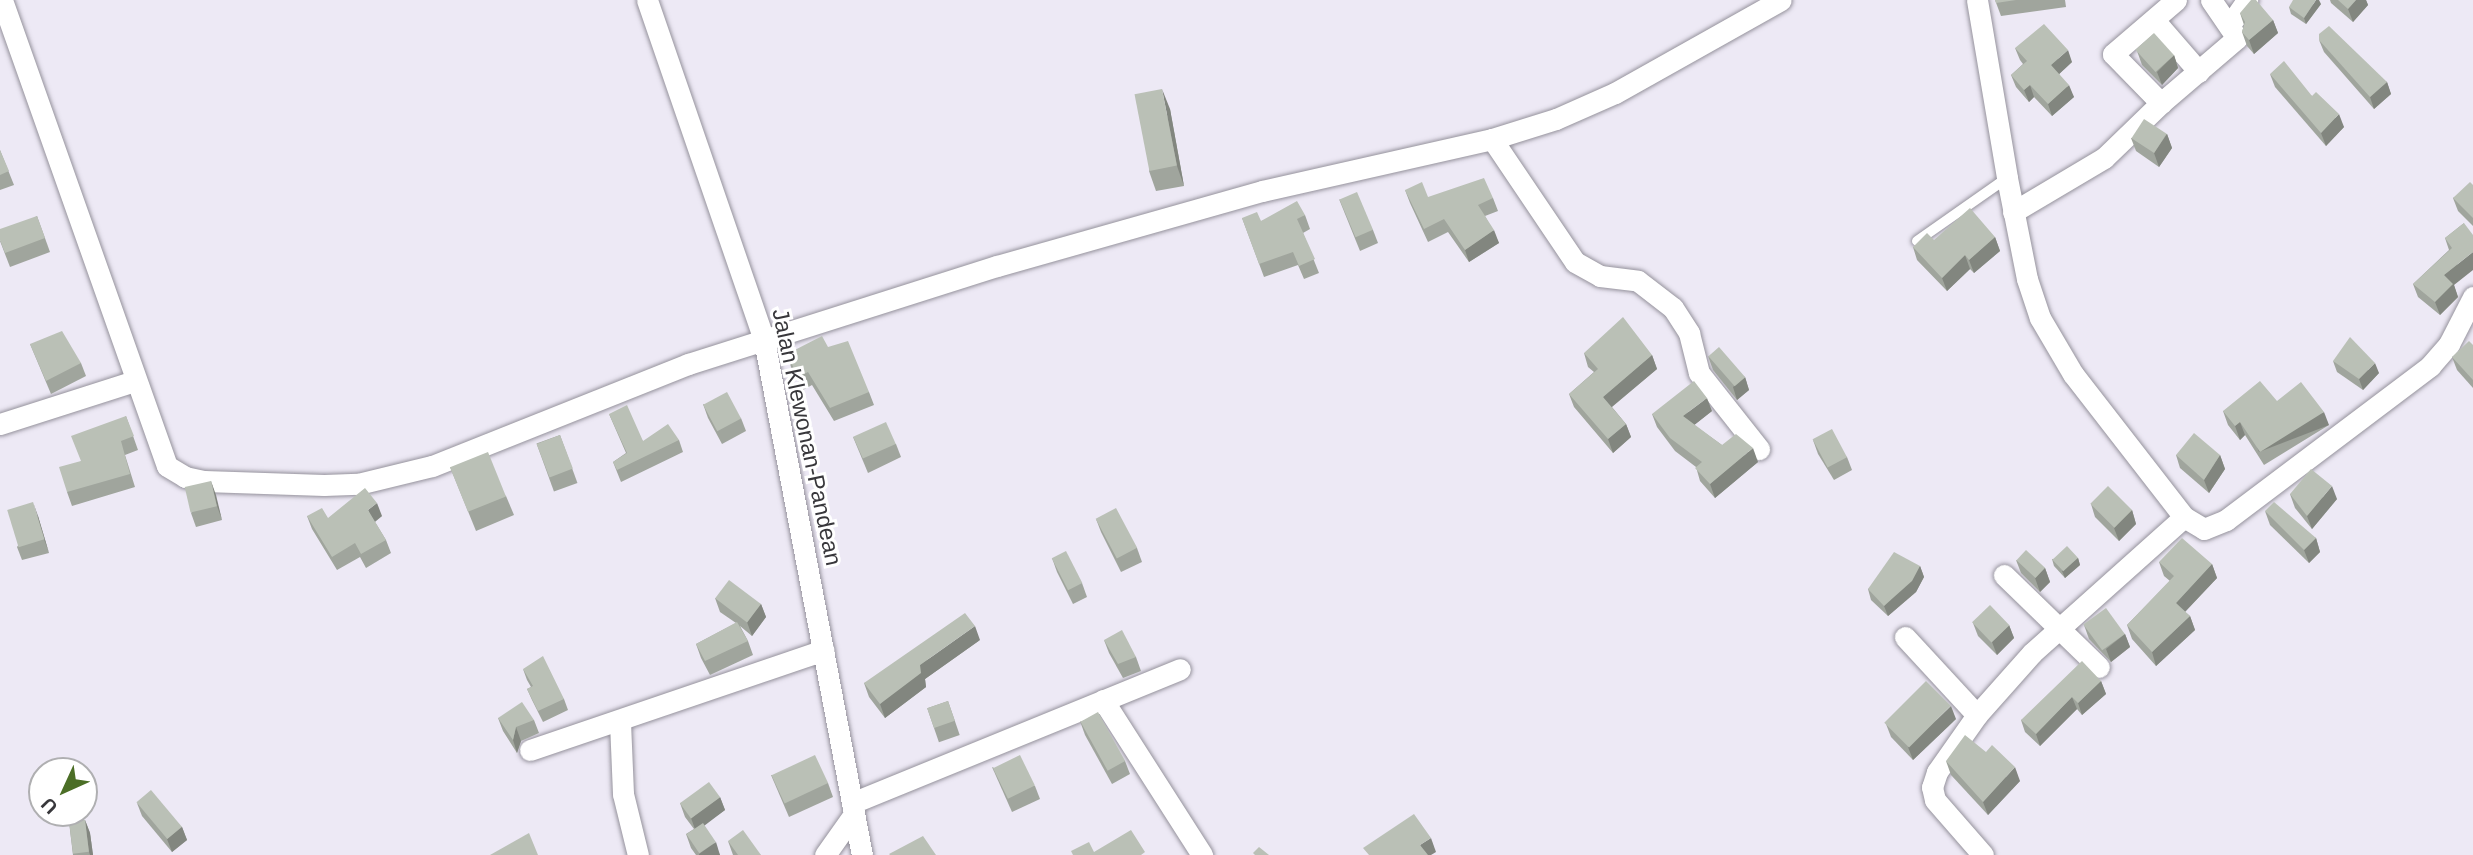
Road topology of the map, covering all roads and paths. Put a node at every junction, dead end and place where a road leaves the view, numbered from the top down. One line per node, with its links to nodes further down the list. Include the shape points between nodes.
1 (2, 0): 18 (street)
2 (647, 0): 17 (street, Jalan Klewonan-Pandean)
3 (1781, 0): 12 (street, via 1615,93 1556,119)
4 (1977, 0): 13 (street)
5 (2176, 0): 8 (street)
6 (2211, 0): 9 (street)
7 (2247, 0): 9 (street)
8 (2155, 21): 10 (street); 11 (street, via 2113,54)
9 (2229, 26): 10 (street, via 2237,38)
10 (2199, 72): 11 (street)
11 (2161, 103): 14 (street, via 2104,158)
12 (1492, 139): 17 (street, via 1262,191 997,266); 20 (street, via 1575,262 1600,276 1639,281 1673,308 1689,333 1699,373)
13 (2007, 178): 14 (street); 15 (lane)
14 (2013, 212): 21 (street, via 2027,279 2053,343)
15 (1917, 242)
16 (2473, 297): 21 (street, via 2449,345 2430,366 2227,520 2204,529)
17 (764, 340): 18 (street, via 688,364 432,466 358,485 232,483 173,472 161,456); 25 (street, Jalan Klewonan-Pandean)
18 (135, 381): 19 (street)
19 (0, 424)
20 (1759, 449)
21 (2184, 517): 23 (street)
22 (2004, 575): 23 (street)
23 (2060, 628): 26 (street); 29 (street)
24 (1905, 637): 29 (street)
25 (823, 650): 30 (street); 32 (street, Jalan Klewonan-Pandean)
26 (2099, 667)
27 (1180, 669): 28 (street)
28 (1103, 700): 32 (street); 36 (street)
29 (1977, 716): 37 (street, via 1937,772 1932,787 1941,810)
30 (620, 722): 31 (street); 33 (street, via 623,794)
31 (530, 750)
32 (853, 808): 34 (street); 35 (street, Jalan Klewonan-Pandean)
33 (638, 855)
34 (825, 855)
35 (862, 855)
36 (1202, 855)
37 (1983, 855)

